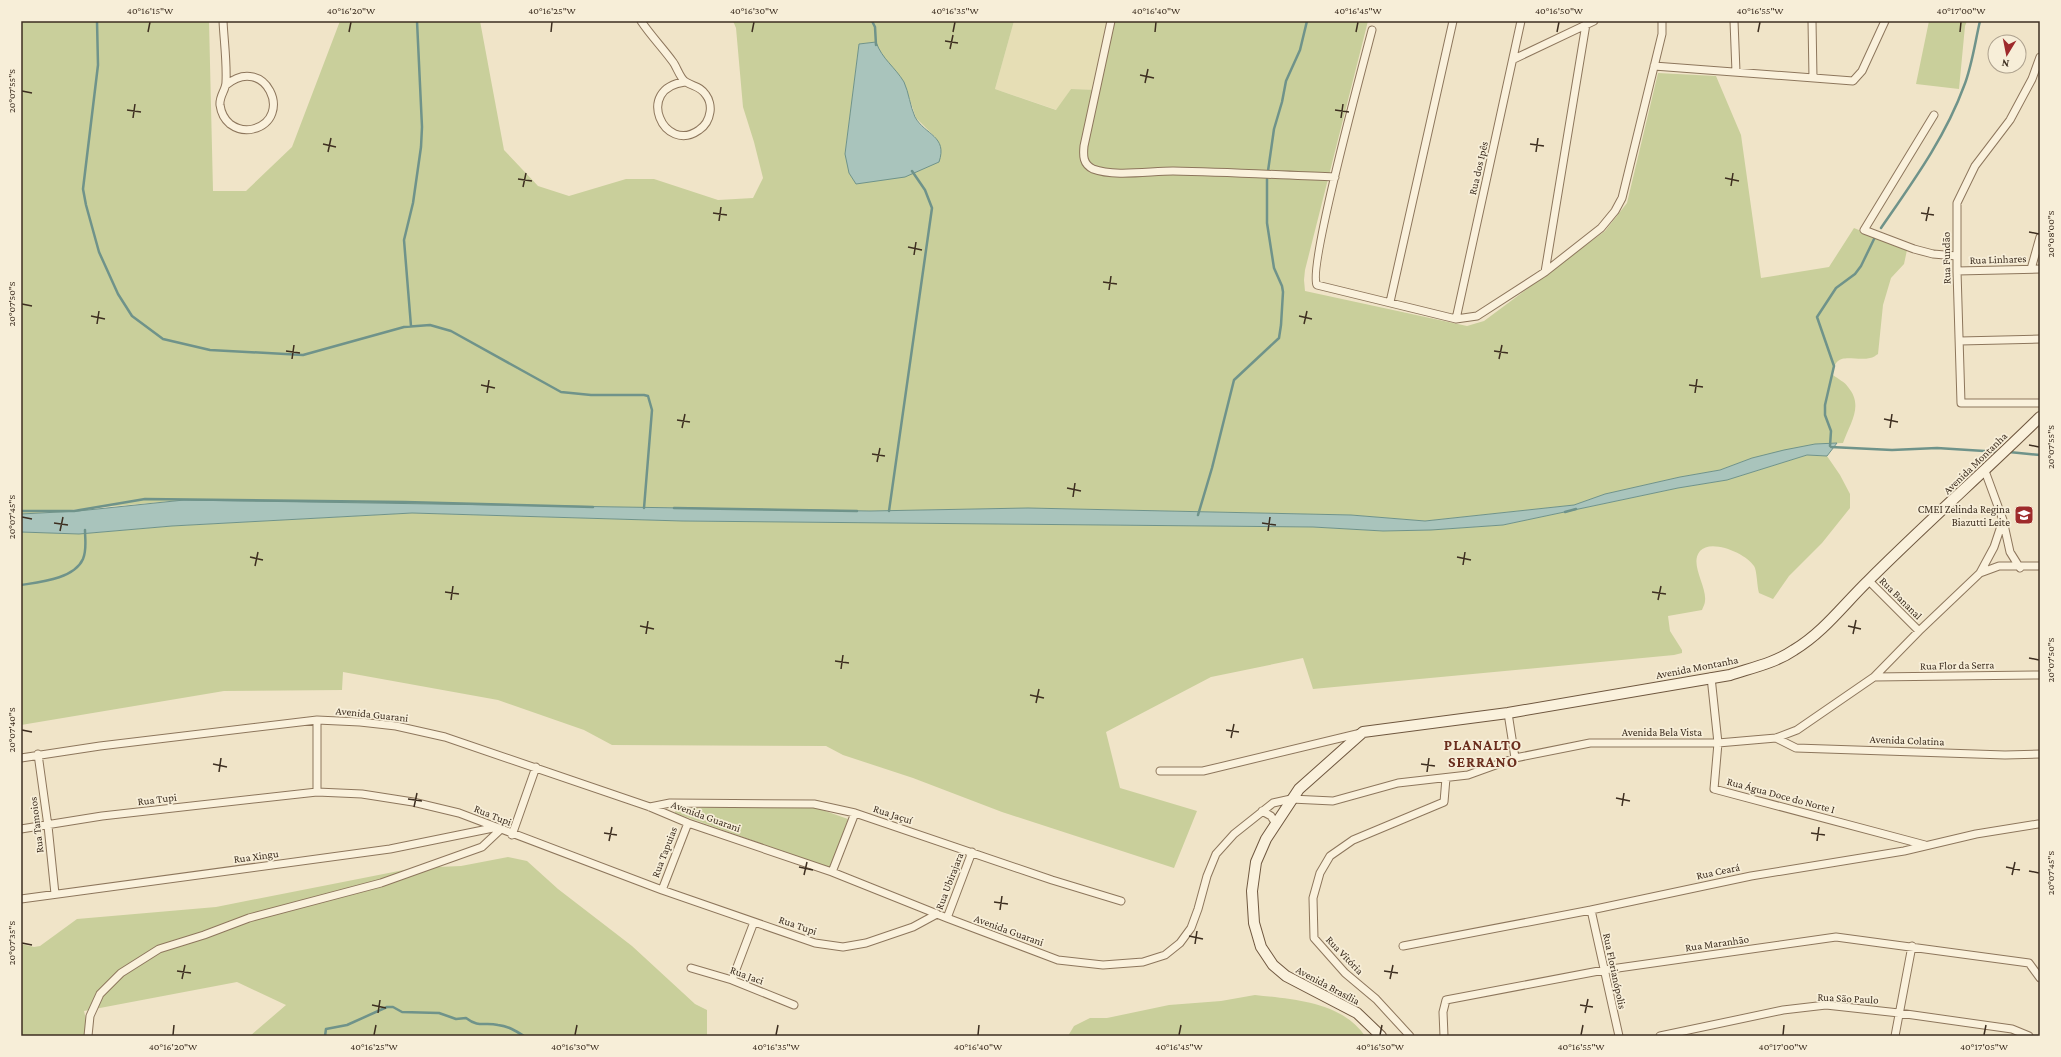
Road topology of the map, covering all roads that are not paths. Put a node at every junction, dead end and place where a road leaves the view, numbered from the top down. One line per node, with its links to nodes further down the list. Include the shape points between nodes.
1 (223, 21): 19 (street)
2 (641, 21): 18 (street)
3 (1111, 21): 21 (street, via 1084,146 1085,163 1092,168 1116,172)
4 (1453, 21): 28 (street)
5 (1521, 21): 14 (street, Rua dos Ipês)
6 (1594, 21): 11 (street)
7 (1662, 21): 15 (street, via 1662,34)
8 (1734, 21): 16 (street)
9 (1812, 21): 17 (street)
10 (1885, 21): 17 (street, via 1858,77 1852,81)
11 (1586, 24): 14 (street); 27 (street)
12 (1372, 30): 21 (street)
13 (2040, 57): 23 (street, Rua Fundão, via 2032,79 2010,120 1975,166 1957,203)
14 (1514, 59): 29 (street, Rua dos Ipês)
15 (1654, 66): 16 (street); 27 (street, via 1622,198 1615,211 1600,228)
16 (1736, 72): 17 (street)
17 (1813, 78)
18 (685, 82): 18 (street, via 668,87 662,93 657,109 663,126 678,134 695,132 705,124 710,112 710,103 701,88)
19 (226, 85): 19 (street, via 221,95 220,107 227,122 245,130 264,124 273,110 274,102 273,94 263,81 240,76)
20 (1934, 115): 23 (street, via 1864,230 1914,249)
21 (1335, 177): 28 (street, via 1314,282 1316,285)
22 (2040, 237): 24 (street)
23 (1957, 256): 26 (street, Rua Fundão)
24 (2032, 269): 25 (street, Rua Linhares); 26 (street, Rua Linhares)
25 (2040, 269)
26 (1957, 271): 31 (street, Rua Fundão)
27 (1545, 272): 29 (street, via 1477,316)
28 (1390, 302): 29 (street)
29 (1456, 319)
30 (2040, 339): 31 (street)
31 (1960, 341): 32 (street, Rua Fundão, via 1961,403)
32 (2040, 404)
33 (2040, 417): 34 (street, Avenida Montanha)
34 (1986, 471): 35 (street); 39 (street, Avenida Montanha)
35 (2003, 520): 37 (street, via 2010,552); 38 (street, Avenida Bela Vista, via 1994,547)
36 (2040, 566): 37 (street, Avenida Bela Vista)
37 (2020, 568): 38 (street, Avenida Bela Vista, via 1999,566)
38 (1980, 573): 40 (street, Avenida Bela Vista)
39 (1868, 580): 40 (street, Rua Bananal); 42 (street, Avenida Montanha, via 1826,627 1794,651 1762,665 1730,675)
40 (1919, 631): 43 (street, Avenida Bela Vista)
41 (2040, 675): 43 (street, Rua Flor da Serra)
42 (1711, 677): 44 (street, Avenida Montanha); 48 (street, Rua Água Doce do Norte I)
43 (1874, 677): 47 (street, Avenida Bela Vista, via 1796,730)
44 (1508, 713): 46 (street, Avenida Montanha); 52 (street)
45 (317, 720): 49 (street, Avenida Guarani); 53 (street, Avenida Guarani, via 396,726 445,737); 56 (street)
46 (1363, 732): 54 (street, via 1203,771); 57 (street, via 1314,773)
47 (1776, 738): 48 (street, Avenida Bela Vista); 50 (street, Avenida Colatina, via 1796,748)
48 (1718, 743): 52 (street, Avenida Bela Vista, via 1590,744); 68 (street, Rua Água Doce do Norte I, via 1714,789)
49 (38, 754): 51 (street, Avenida Guarani); 64 (street, Rua Tamoios)
50 (2040, 754)
51 (21, 758)
52 (1515, 758): 55 (street, Avenida Bela Vista, via 1468,775)
53 (536, 767): 58 (street, Avenida Guarani); 67 (street)
54 (1160, 771)
55 (1446, 778): 57 (street, Avenida Bela Vista, via 1398,783 1333,801); 89 (street, Rua Vitória, via 1444,802 1353,840 1330,856 1320,873 1313,898 1314,938 1345,973 1376,998)
56 (316, 792): 64 (street, Rua Tupi, via 102,816); 66 (street, Rua Tupi, via 362,794 413,802 459,813)
57 (1291, 799): 59 (street, Avenida Guarani, via 1273,803); 62 (street, Avenida Brasília)
58 (650, 807): 60 (street, Rua Jaçuí, via 670,803 814,804); 61 (street, Avenida Guarani)
59 (1262, 811): 62 (street, via 1272,816); 77 (street, Avenida Guarani, via 1234,834 1216,854 1190,928 1180,943 1165,955 1142,962 1103,965 1058,960)
60 (855, 813): 69 (street, Rua Jaçuí); 70 (street)
61 (688, 823): 70 (street, Avenida Guarani); 71 (street, Rua Tapuias)
62 (1276, 824): 88 (street, Avenida Brasília, via 1256,862 1252,891 1254,923 1261,947 1273,965 1286,976 1357,1013)
63 (2038, 824): 68 (street, Rua Ceará, via 1976,834)
64 (48, 826): 65 (street, Rua Tupi); 72 (street, Rua Tamoios)
65 (21, 829)
66 (497, 829): 67 (street, Rua Tupi); 72 (street, Rua Xingu, via 390,849); 87 (street, via 482,847 381,883 249,918 159,949 120,973 100,994 90,1016)
67 (512, 834): 71 (street, Rua Tupi)
68 (1927, 846): 75 (street, Rua Ceará, via 1751,876)
69 (972, 852): 74 (street, Rua Jaçuí); 77 (street, Rua Ubirajara)
70 (832, 872): 76 (street, Avenida Guarani)
71 (662, 890): 78 (street, Rua Tupi)
72 (55, 894): 73 (street, Rua Xingu)
73 (21, 899)
74 (1121, 901)
75 (1591, 910): 79 (street, Rua Ceará); 82 (street, Rua Florianópolis)
76 (938, 914): 77 (street, Avenida Guarani); 78 (street, Rua Tupi, via 893,934 843,947 815,943)
77 (947, 918)
78 (754, 922): 84 (street)
79 (1403, 946)
80 (1912, 946): 82 (street, Rua Maranhão, via 1836,937); 83 (street, Rua Maranhão, via 2029,963); 86 (street)
81 (691, 968): 84 (street, Rua Jaci)
82 (1604, 970): 90 (street, Rua Maranhão, via 1446,1000 1443,1012); 91 (street, Rua Florianópolis)
83 (2040, 978)
84 (732, 980): 85 (street, Rua Jaci)
85 (794, 1004)
86 (1899, 1013): 92 (street, Rua São Paulo, via 1819,1006 1784,1010); 93 (street); 94 (street, Rua São Paulo, via 2012,1029)
87 (88, 1036)
88 (1381, 1036)
89 (1410, 1036)
90 (1444, 1036)
91 (1619, 1036)
92 (1660, 1036)
93 (1895, 1036)
94 (2029, 1036)

